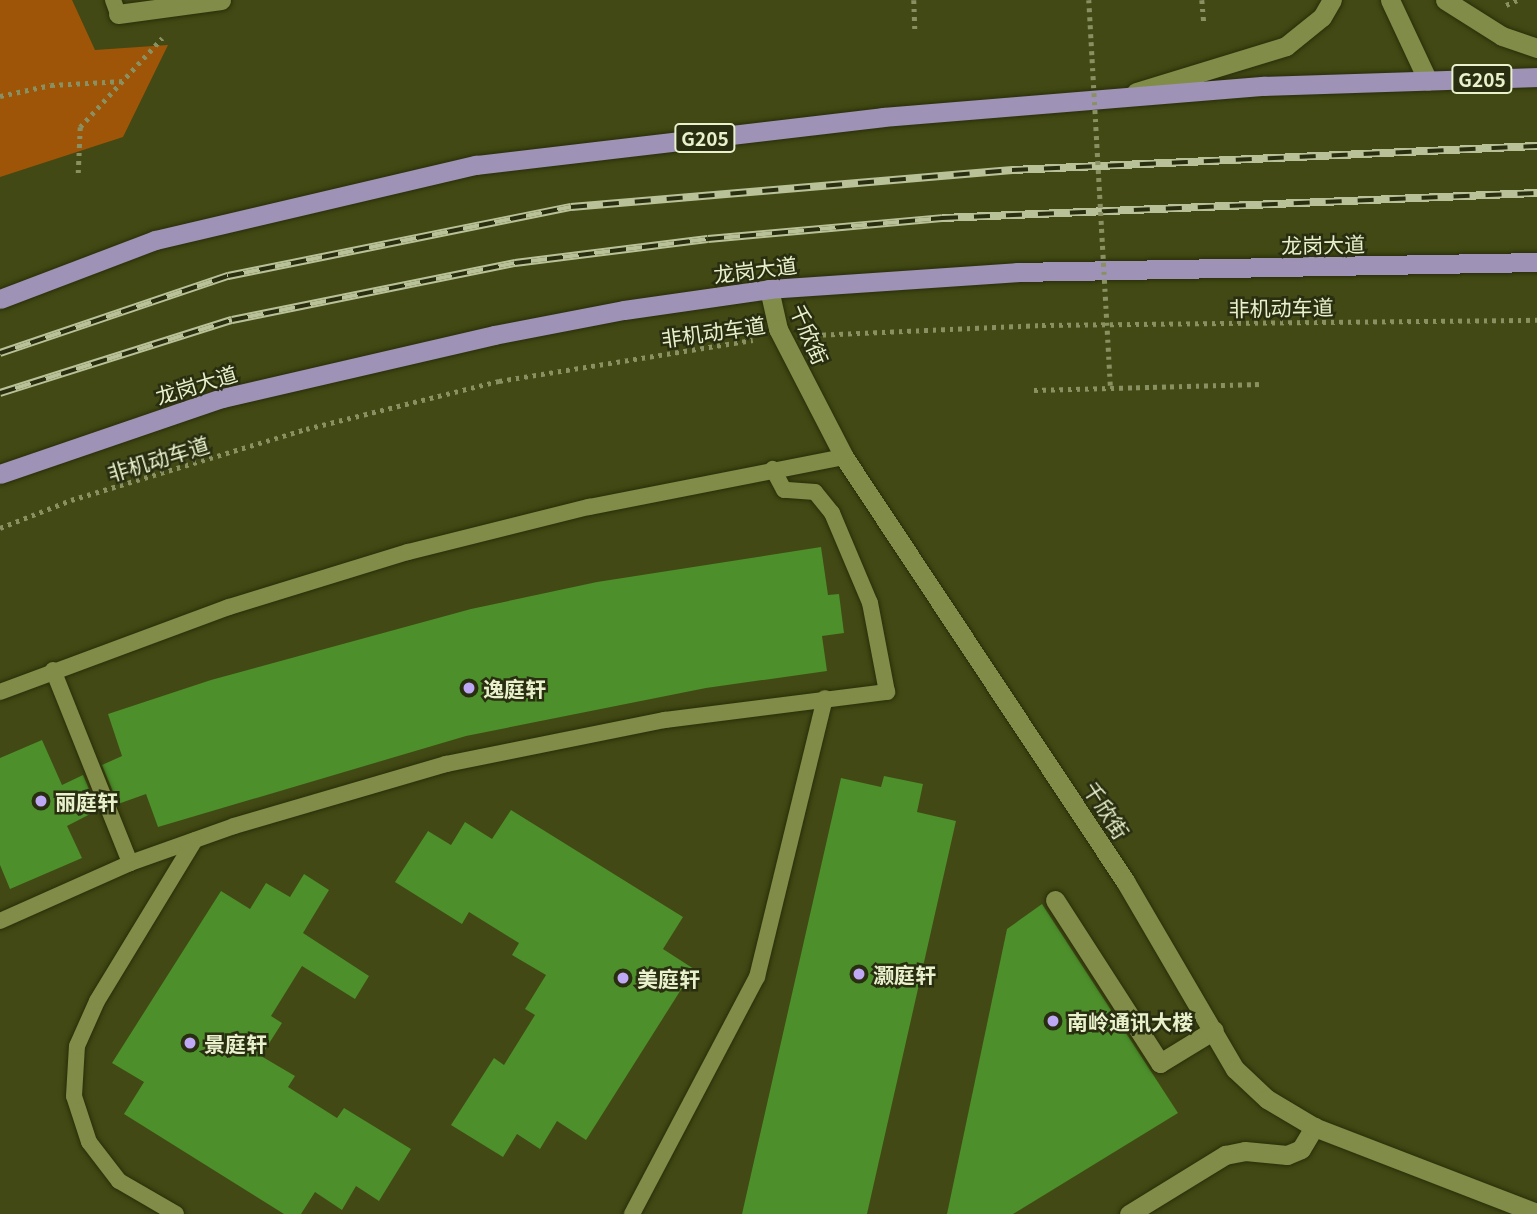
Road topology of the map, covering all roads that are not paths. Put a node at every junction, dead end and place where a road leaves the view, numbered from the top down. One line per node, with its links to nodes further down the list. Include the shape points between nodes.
1 (221, 0): 5 (street)
2 (1332, 0): 9 (street, via 1322,17 1286,46)
3 (1390, 0): 8 (street)
4 (1445, 0): 6 (street, via 1502,36)
5 (116, 7)
6 (1537, 48)
7 (1537, 77): 8 (highway, G205)
8 (1428, 81): 9 (highway, G205, via 1264,86)
9 (1112, 99): 12 (highway, G205, via 883,117 477,165 155,240)
10 (1537, 262): 11 (highway, 龙岗大道, via 1017,272)
11 (769, 289): 13 (street, 千欣街, via 782,337); 15 (highway, 龙岗大道, via 494,335 222,398)
12 (0, 299)
13 (844, 457): 14 (lane); 23 (street, 千欣街, via 1054,769)
14 (773, 469): 16 (lane, via 589,507 408,552 229,607); 18 (lane, via 784,490 815,492 832,513 870,603 887,692)
15 (0, 474)
16 (53, 670): 17 (lane); 20 (lane)
17 (0, 692)
18 (825, 698): 19 (lane, via 665,720 446,764); 27 (lane, via 757,977)
19 (195, 840): 20 (lane); 26 (lane, via 97,1001 77,1046 74,1096 89,1142 119,1181)
20 (130, 863): 22 (lane)
21 (1055, 900): 23 (street, via 1160,1063)
22 (0, 921)
23 (1214, 1030): 24 (street, 千欣街, via 1235,1069 1267,1099)
24 (1314, 1127): 25 (street, 千欣街); 28 (street, via 1301,1149 1287,1155 1245,1151 1226,1155)
25 (1537, 1213)
26 (176, 1214)
27 (632, 1214)
28 (1129, 1214)

